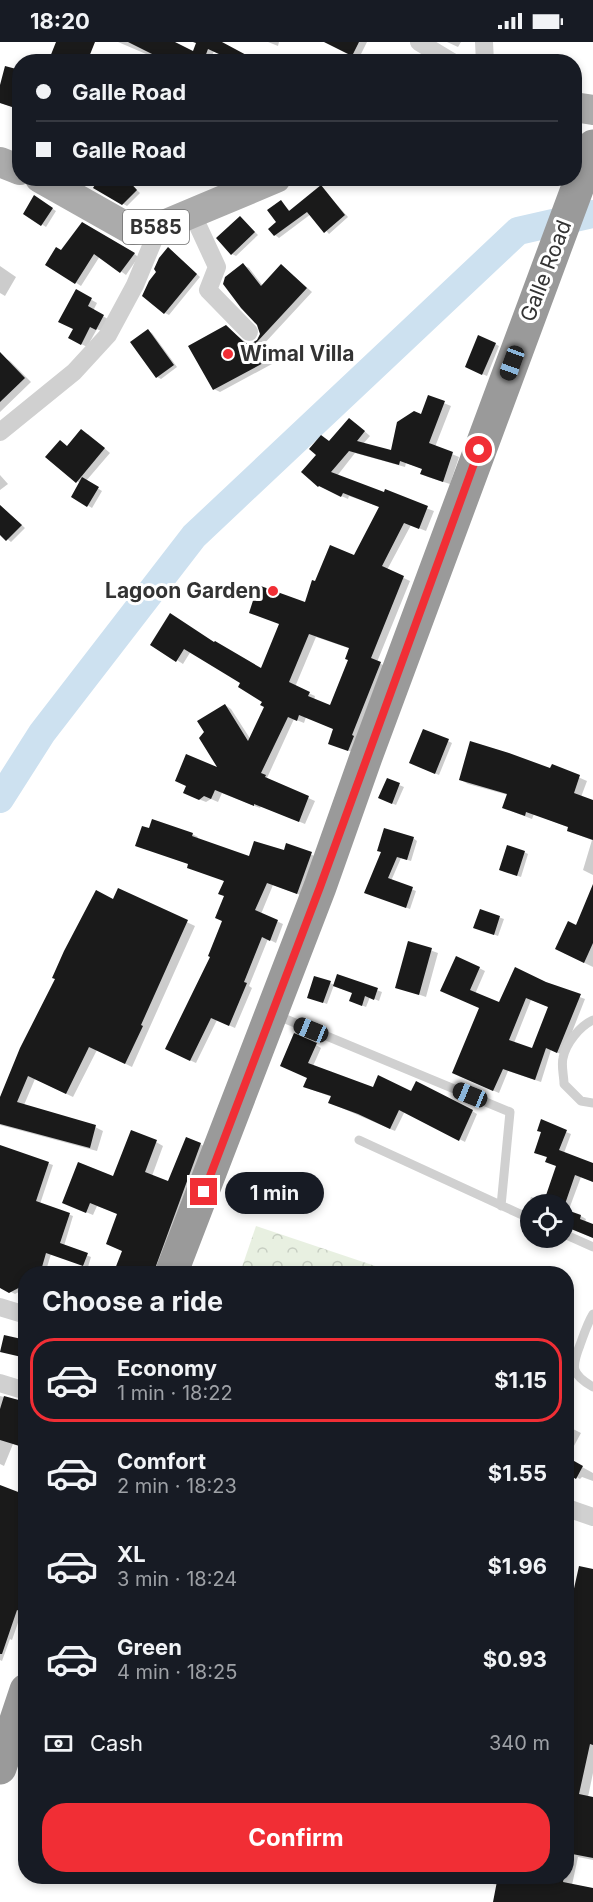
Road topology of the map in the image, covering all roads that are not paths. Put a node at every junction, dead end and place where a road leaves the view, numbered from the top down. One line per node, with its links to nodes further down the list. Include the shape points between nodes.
1 (419, 42): 2 (street)
2 (439, 54)
3 (593, 146): 4 (highway, Galle Road)
4 (582, 175)
5 (54, 186): 9 (main road, B585, via 132,230)
6 (257, 186): 8 (main road, B585)
7 (578, 186): 12 (highway, Galle Road)
8 (192, 213): 9 (main road, B585); 10 (street, via 217,267 208,290)
9 (159, 227): 11 (street, via 135,285 108,334 74,372)
10 (249, 332)
11 (0, 432)
12 (271, 1013): 16 (lane, via 510,1112); 20 (highway, Galle Road)
13 (593, 1020): 14 (lane, via 575,1035 563,1058 564,1084 581,1101)
14 (593, 1102)
15 (359, 1140): 16 (lane)
16 (501, 1206): 17 (lane)
17 (520, 1214)
18 (574, 1238): 19 (lane)
19 (593, 1247)
20 (174, 1266)
21 (1, 1310): 22 (street)
22 (18, 1313)
23 (593, 1314): 25 (lane, via 574,1358 574,1369 579,1379)
24 (0, 1383): 26 (street)
25 (593, 1388)
26 (18, 1389)
27 (574, 1510): 28 (street)
28 (593, 1517)
29 (18, 1714): 30 (highway)
30 (0, 1768)

